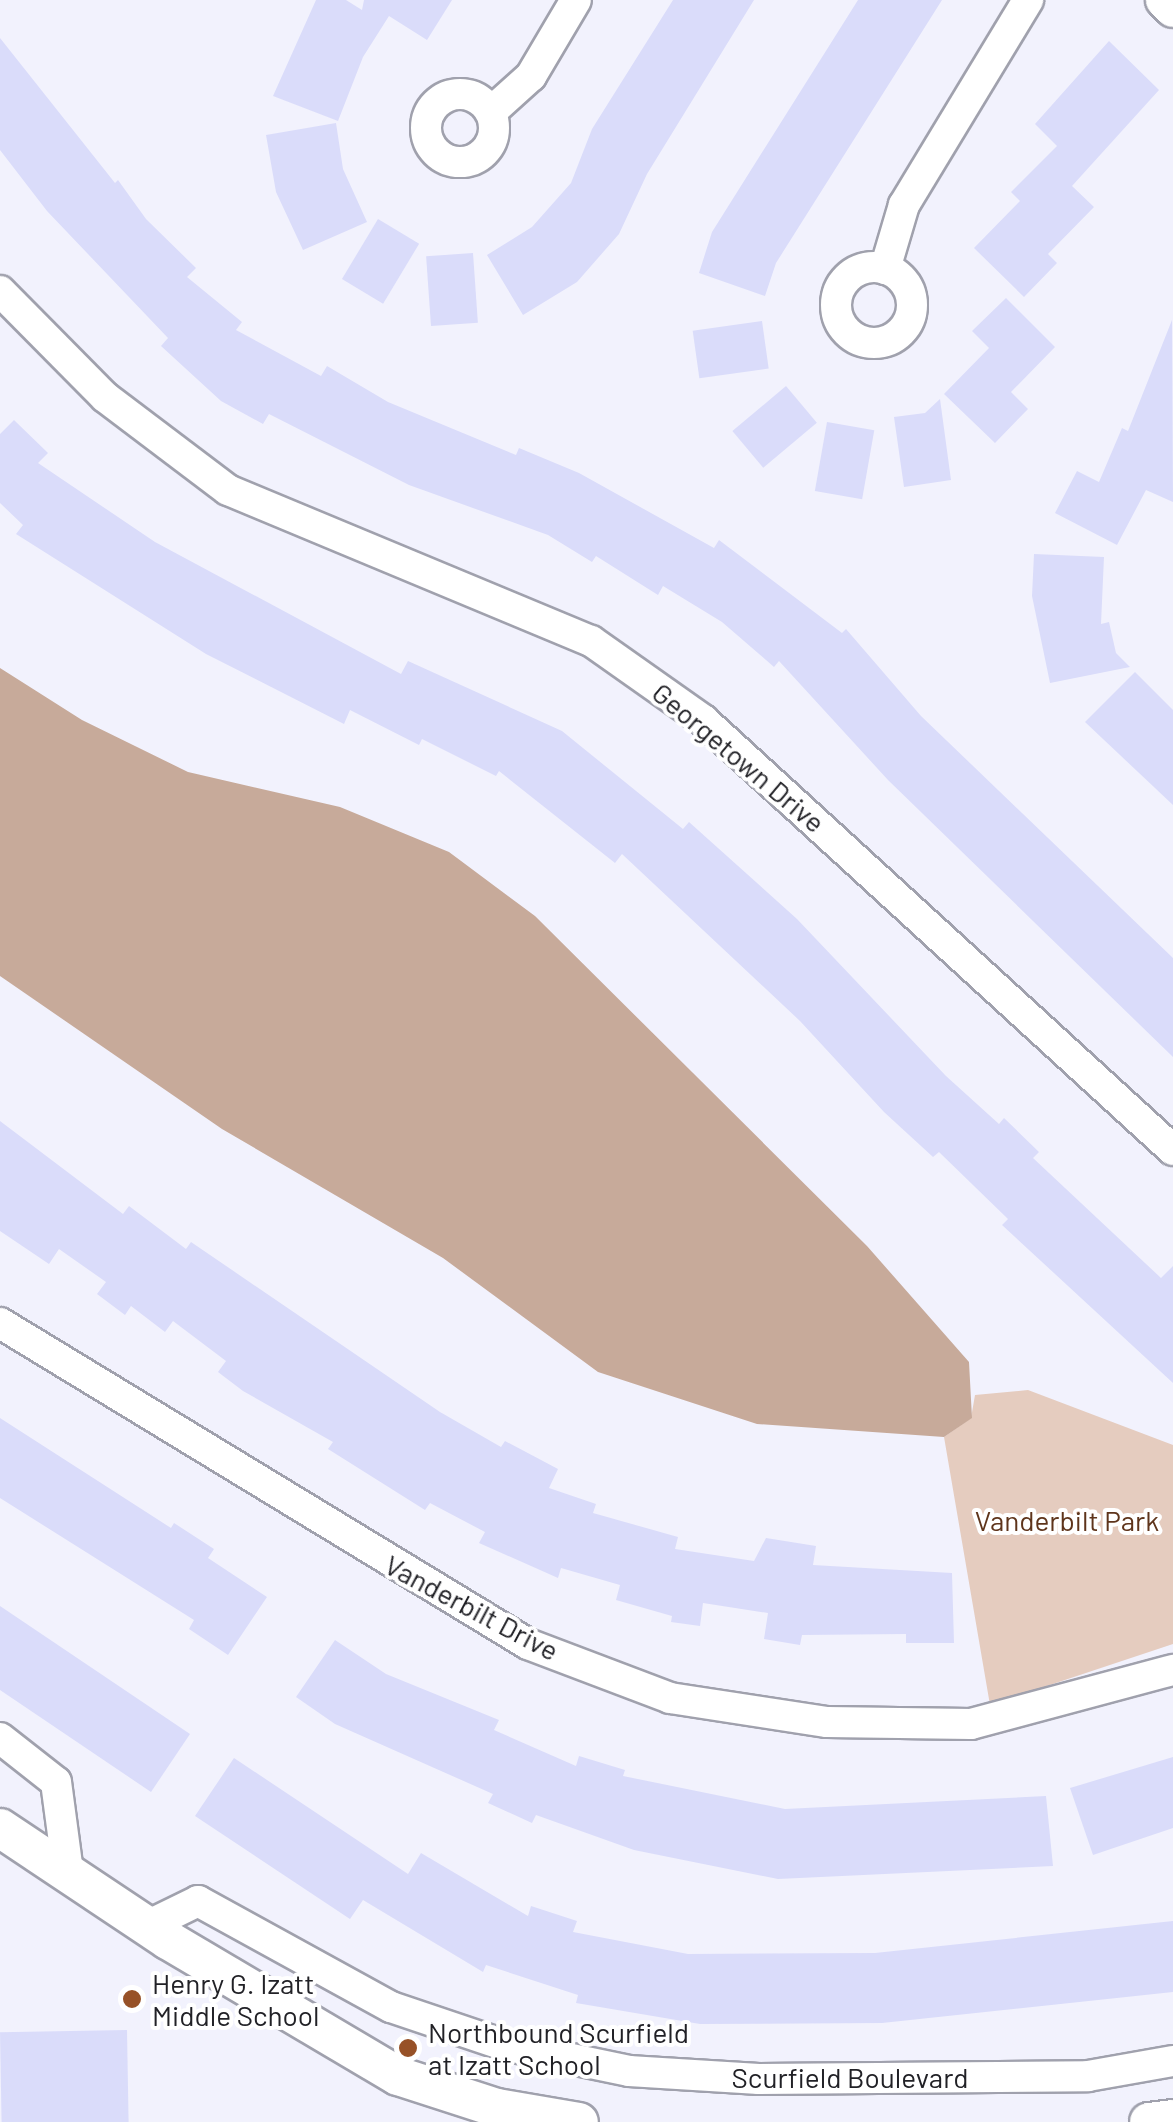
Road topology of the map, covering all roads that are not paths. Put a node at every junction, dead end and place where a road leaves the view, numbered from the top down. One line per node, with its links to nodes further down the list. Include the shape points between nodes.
1 (576, 0): 5 (street, via 531,76)
2 (1028, 0): 6 (street, via 904,205)
3 (1165, 0): 4 (street)
4 (1173, 8)
5 (491, 112)
6 (885, 268)
7 (0, 291): 8 (street, Georgetown Drive, via 106,397 228,490 592,641 703,720)
8 (1173, 1150)
9 (0, 1323): 10 (street, Vanderbilt Drive, via 528,1644 670,1698 827,1722 971,1724)
10 (1173, 1670)
11 (0, 1738): 13 (street, via 56,1782)
12 (0, 1828): 13 (street)
13 (68, 1872): 14 (street)
14 (147, 1926): 15 (street, Scurfield Boulevard, via 198,1901 390,2006 504,2045 629,2071 759,2079 1088,2076); 16 (street, via 374,2064)
15 (1173, 2061)
16 (501, 2115): 18 (street)
17 (1173, 2118): 19 (street)
18 (579, 2122)
19 (1149, 2122)

